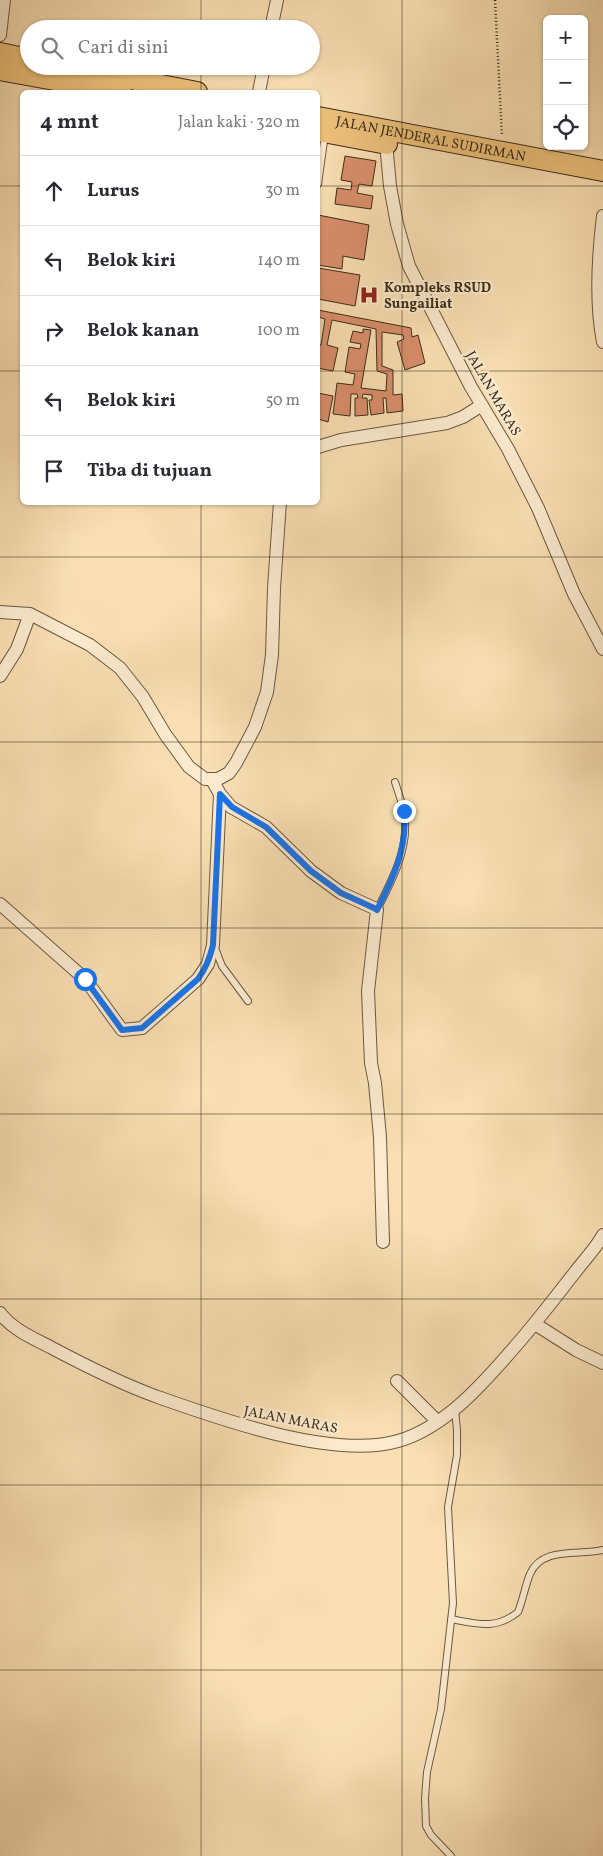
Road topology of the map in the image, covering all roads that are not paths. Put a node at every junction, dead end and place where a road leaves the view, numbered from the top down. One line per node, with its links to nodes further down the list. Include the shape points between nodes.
1 (4, 0): 4 (street)
2 (277, 0): 3 (street)
3 (273, 20)
4 (0, 35)
5 (20, 62): 6 (highway)
6 (0, 68): 7 (highway)
7 (20, 72)
8 (36, 75): 11 (highway)
9 (110, 75): 12 (highway)
10 (262, 75): 13 (street)
11 (112, 90)
12 (187, 90)
13 (259, 90)
14 (322, 125): 15 (highway, JALAN JENDERAL SUDIRMAN); 16 (lane); 17 (highway, JALAN JENDERAL SUDIRMAN)
15 (386, 143): 18 (highway, JALAN JENDERAL SUDIRMAN); 21 (street, JALAN MARAS, via 395,215 409,266)
16 (320, 154)
17 (603, 170)
18 (603, 183)
19 (603, 216): 20 (street, via 599,246 599,321)
20 (603, 342)
21 (482, 405): 22 (street, via 447,422); 26 (street, JALAN MARAS, via 534,500 574,594)
22 (320, 446)
23 (280, 505): 28 (street, via 267,692 256,727 236,763 224,777)
24 (0, 612): 25 (street)
25 (30, 614): 27 (street, via 17,649); 28 (street, via 90,645 120,668 189,767 201,778)
26 (603, 649)
27 (0, 676)
28 (212, 780): 30 (street)
29 (395, 782): 32 (lane, via 404,811 405,833 395,871)
30 (220, 794): 32 (street, via 232,807 266,827 311,871 341,893); 33 (street)
31 (0, 904): 33 (street, via 85,979 122,1030 142,1028 198,979 208,964)
32 (377, 910): 36 (street, via 368,991 371,1063 376,1083 380,1138)
33 (213, 945): 34 (lane, via 222,966)
34 (248, 1001)
35 (603, 1235): 38 (street, JALAN MARAS)
36 (383, 1242)
37 (0, 1313): 42 (street, JALAN MARAS, via 15,1329 128,1386 246,1427 315,1442 352,1446 398,1441)
38 (535, 1324): 39 (street); 41 (street, JALAN MARAS, via 477,1389)
39 (603, 1363)
40 (398, 1381): 42 (street)
41 (455, 1408): 42 (street, JALAN MARAS); 44 (lane, via 457,1455 448,1507 453,1583)
42 (437, 1421)
43 (603, 1550): 44 (lane, via 544,1558 530,1575 518,1612 502,1622 483,1625)
44 (451, 1619): 45 (lane, via 441,1709 427,1772 425,1798 426,1826)
45 (451, 1856)

